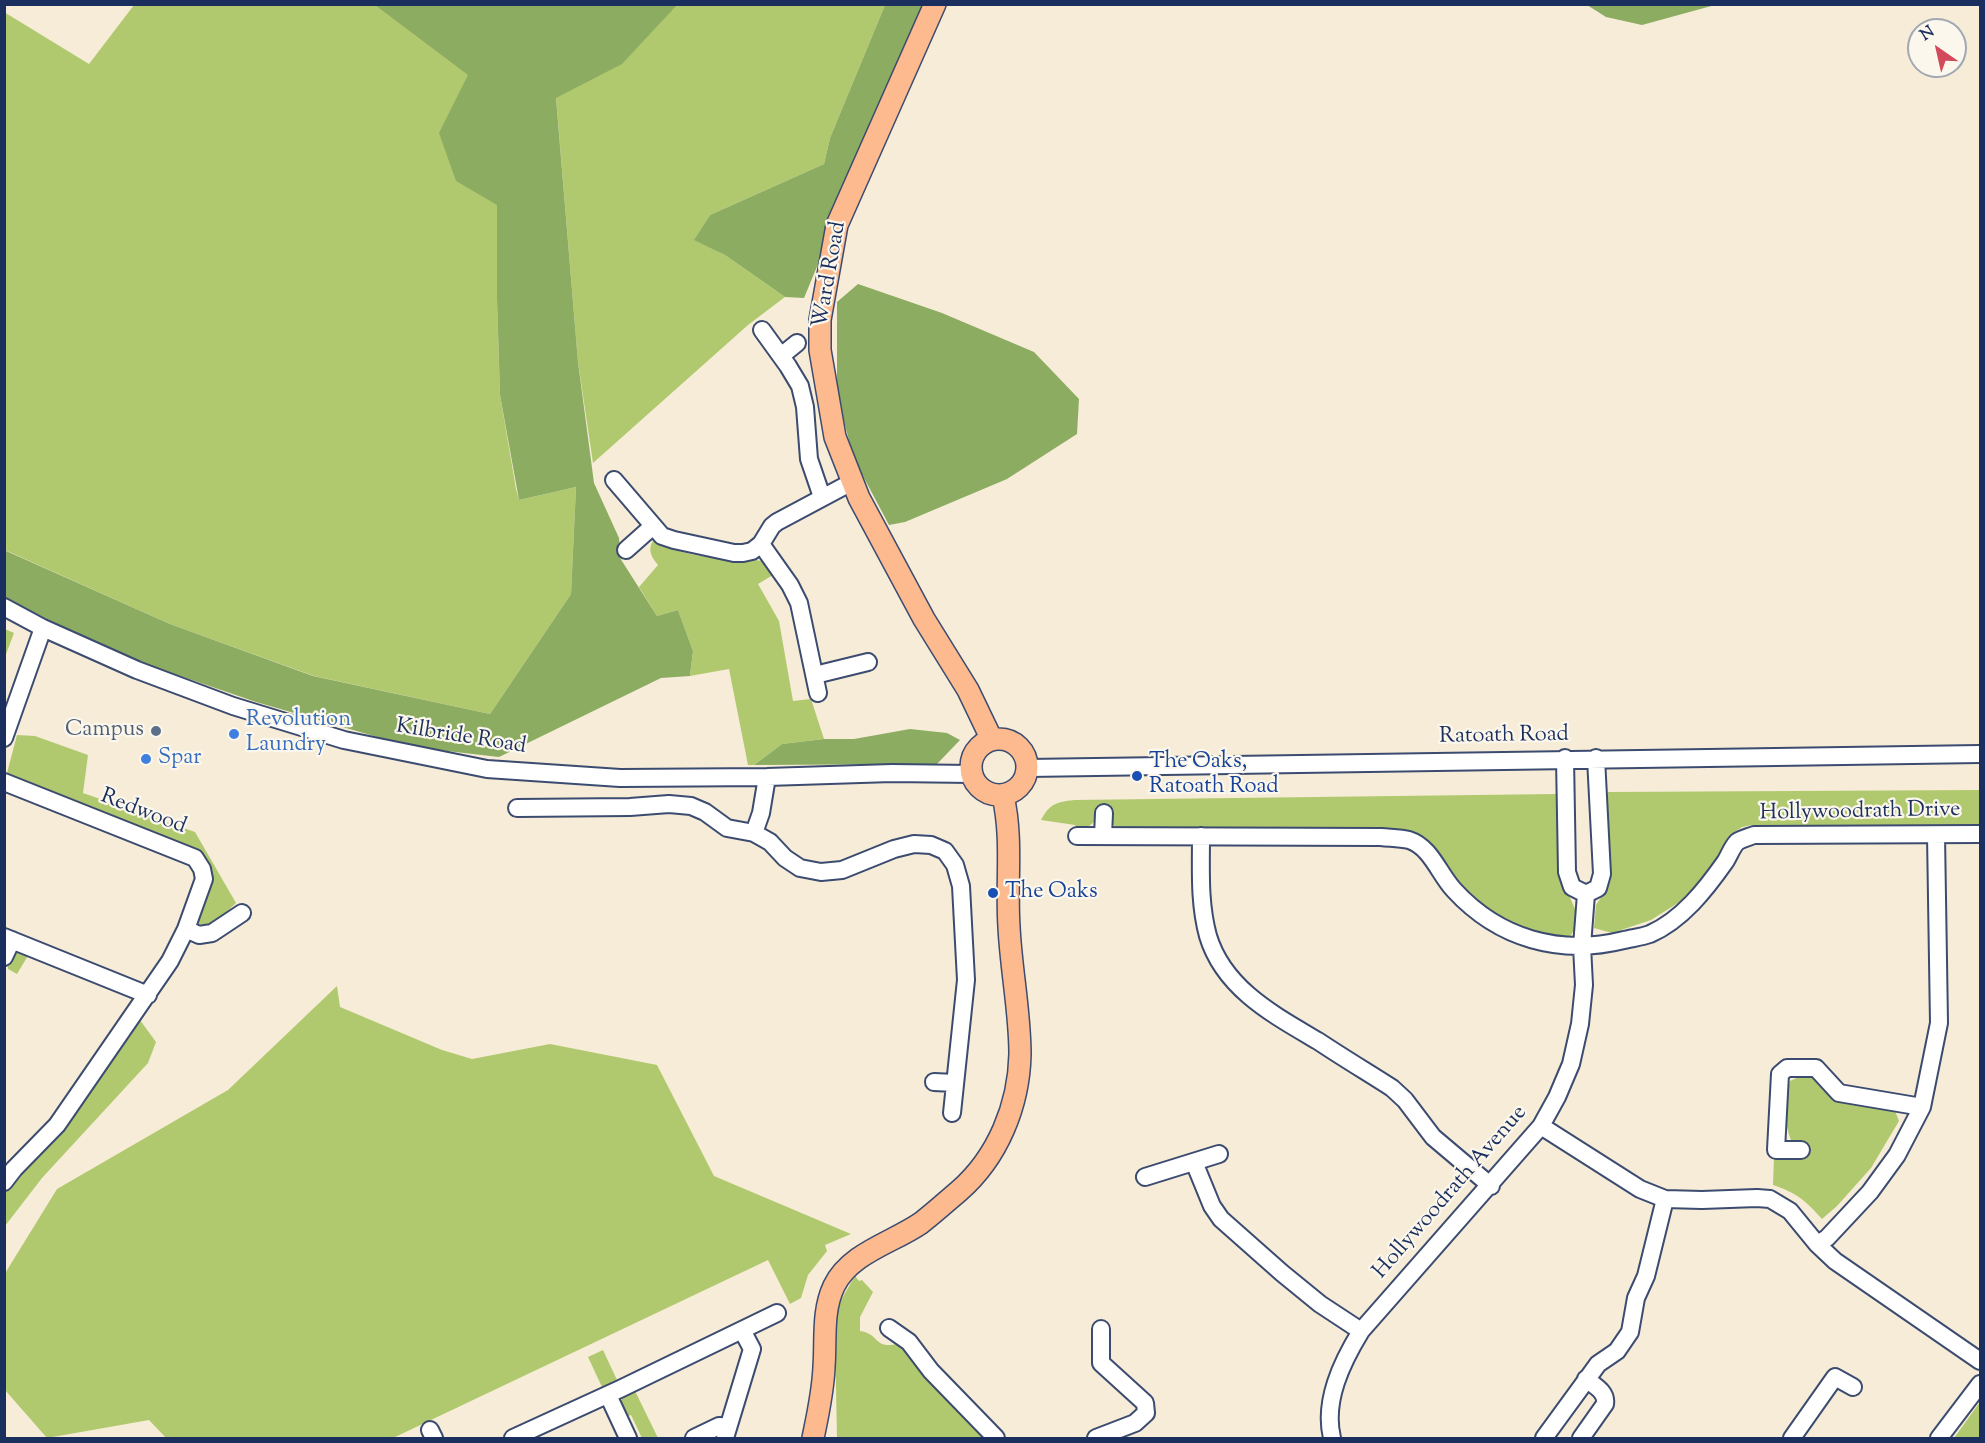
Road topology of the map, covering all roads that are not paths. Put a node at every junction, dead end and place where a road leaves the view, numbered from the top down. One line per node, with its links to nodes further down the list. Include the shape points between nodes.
1 (934, 4): 6 (main road, Ward Road, via 837,225 820,320 820,350 829,409)
2 (762, 330): 4 (street)
3 (797, 343): 4 (street)
4 (781, 356): 7 (street, via 800,386 809,459)
5 (614, 480): 8 (street)
6 (852, 482): 7 (street); 17 (main road, Ward Road)
7 (822, 497): 9 (street, via 777,522)
8 (653, 525): 9 (street, via 662,536 734,553 752,551); 10 (street)
9 (761, 544): 14 (street, via 799,603)
10 (626, 550)
11 (4, 607): 12 (street, Kilbride Road)
12 (43, 628): 16 (street); 23 (street, Kilbride Road, via 187,690 344,740 487,769 620,778)
13 (868, 662): 14 (street)
14 (815, 675): 15 (street)
15 (818, 693)
16 (4, 738)
17 (992, 740): 21 (main road, via 1017,745); 22 (main road, via 973,757)
18 (1980, 754): 20 (street, Ratoath Road)
19 (1565, 758): 20 (street, Ratoath Road); 21 (street, Ratoath Road); 34 (street, via 1567,872 1572,887)
20 (1596, 758): 34 (street, via 1602,874 1598,888)
21 (1028, 768): 25 (main road, via 1023,783)
22 (972, 774): 23 (street, Kilbride Road); 25 (main road, via 987,793)
23 (766, 777): 28 (street)
24 (4, 782): 36 (street, Redwood, via 195,858 204,879)
25 (1003, 796): 69 (main road, via 1008,821 1009,928 1020,1054 1010,1116 987,1162 969,1183 919,1224 869,1252 839,1276 828,1300 822,1401)
26 (517, 807): 28 (street, via 537,801 691,806 727,828)
27 (1104, 813): 32 (street)
28 (754, 833): 42 (street, via 800,868 821,872 842,870 914,844 945,851 955,865 961,886 966,980)
29 (1980, 834): 30 (street, Hollywoodrath Drive)
30 (1935, 835): 38 (street, Hollywoodrath Drive, via 1754,835 1737,842 1697,899 1669,922 1650,934 1606,945); 43 (street, via 1939,1023)
31 (1077, 836): 32 (street, Hollywoodrath Drive)
32 (1103, 836): 33 (street, Hollywoodrath Drive)
33 (1201, 836): 38 (street, Hollywoodrath Drive, via 1409,840 1422,848 1454,891 1494,923 1515,934 1560,946); 51 (street, via 1201,904 1209,938 1233,981 1268,1011 1392,1088 1433,1137)
34 (1586, 894): 38 (street, Hollywoodrath Avenue)
35 (242, 912): 36 (street, via 213,933 199,935)
36 (186, 929): 40 (street, Redwood)
37 (8, 938): 39 (street); 40 (street)
38 (1582, 946): 45 (street, Hollywoodrath Avenue, via 1584,985 1571,1064)
39 (4, 957)
40 (148, 994): 50 (street, Redwood, via 57,1125)
41 (934, 1082): 42 (street)
42 (955, 1083): 44 (street)
43 (1922, 1107): 46 (street, via 1839,1093 1816,1068 1787,1068 1780,1074 1776,1150); 53 (street, via 1898,1155 1870,1192)
44 (952, 1113)
45 (1541, 1126): 51 (street, Hollywoodrath Avenue); 52 (street, via 1640,1188)
46 (1801, 1150)
47 (1220, 1154): 48 (street)
48 (1194, 1161): 49 (street); 58 (street, via 1221,1219 1320,1304)
49 (1145, 1177)
50 (4, 1182)
51 (1491, 1186): 58 (street, Hollywoodrath Avenue)
52 (1665, 1199): 53 (street, via 1770,1199 1790,1211); 60 (street, via 1630,1332 1617,1351 1598,1364)
53 (1817, 1244): 59 (street, via 1835,1261)
54 (777, 1313): 57 (street)
55 (889, 1328): 70 (street, via 909,1342 931,1371)
56 (1101, 1329): 71 (street, via 1101,1363 1145,1403 1146,1413 1136,1423)
57 (742, 1330): 63 (street); 64 (street, via 752,1349)
58 (1361, 1331): 72 (street, Hollywoodrath Avenue, via 1350,1348 1330,1401)
59 (1980, 1361)
60 (1586, 1379): 65 (street); 73 (street, via 1606,1399)
61 (1980, 1384): 75 (street)
62 (1852, 1387): 74 (street, via 1835,1377)
63 (608, 1395): 66 (street); 67 (street)
64 (726, 1433): 68 (street, via 719,1426)
65 (1551, 1436)
66 (513, 1438)
67 (628, 1438)
68 (694, 1438)
69 (813, 1438)
70 (996, 1438)
71 (1096, 1438)
72 (1332, 1438)
73 (1581, 1438)
74 (1792, 1438)
75 (1939, 1438)

